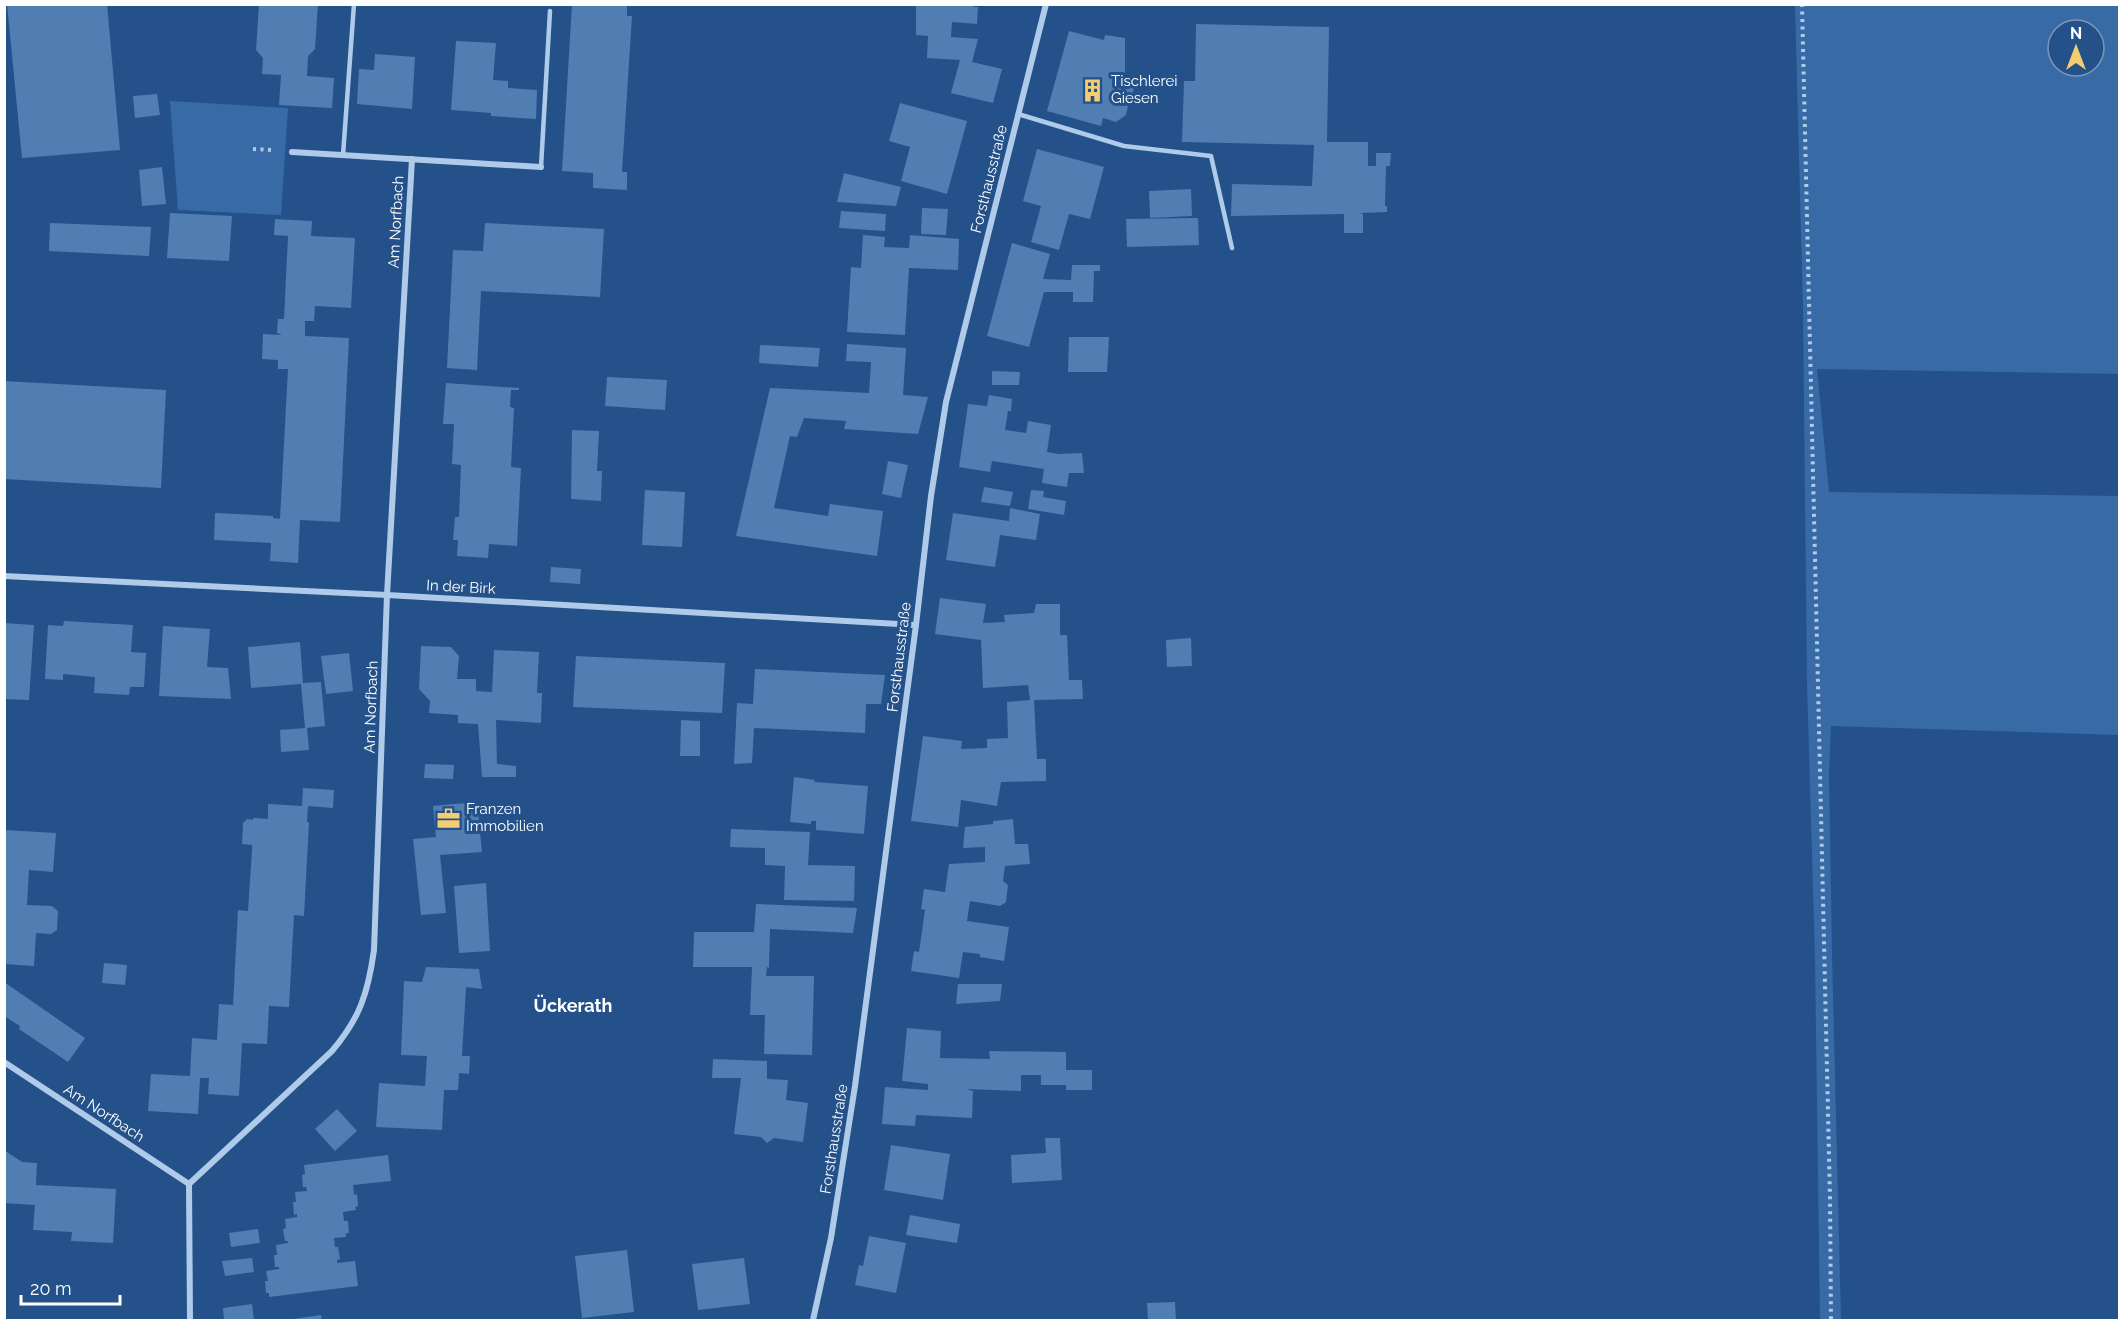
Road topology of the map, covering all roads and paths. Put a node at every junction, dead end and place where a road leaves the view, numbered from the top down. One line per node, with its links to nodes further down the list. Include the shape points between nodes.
1 (354, 4): 7 (lane)
2 (1046, 4): 5 (street, Forsthausstraße)
3 (1802, 4): 18 (path)
4 (550, 11): 9 (lane, Am Norfbach)
5 (1018, 114): 10 (lane, via 1124,146 1211,156); 13 (street, Forsthausstraße, via 945,402)
6 (292, 152): 7 (street, Am Norfbach)
7 (343, 155): 8 (street, Am Norfbach)
8 (412, 159): 9 (street, Am Norfbach); 12 (street, Am Norfbach)
9 (541, 167)
10 (1232, 248)
11 (4, 576): 12 (street, In der Birk)
12 (387, 595): 13 (street, In der Birk); 15 (street, Am Norfbach, via 374,950 362,1006 348,1033 332,1051)
13 (916, 625): 17 (street, Forsthausstraße, via 855,1086 831,1238)
14 (4, 1062): 15 (street, Am Norfbach)
15 (189, 1184): 16 (street)
16 (190, 1320)
17 (813, 1320)
18 (1831, 1320)

